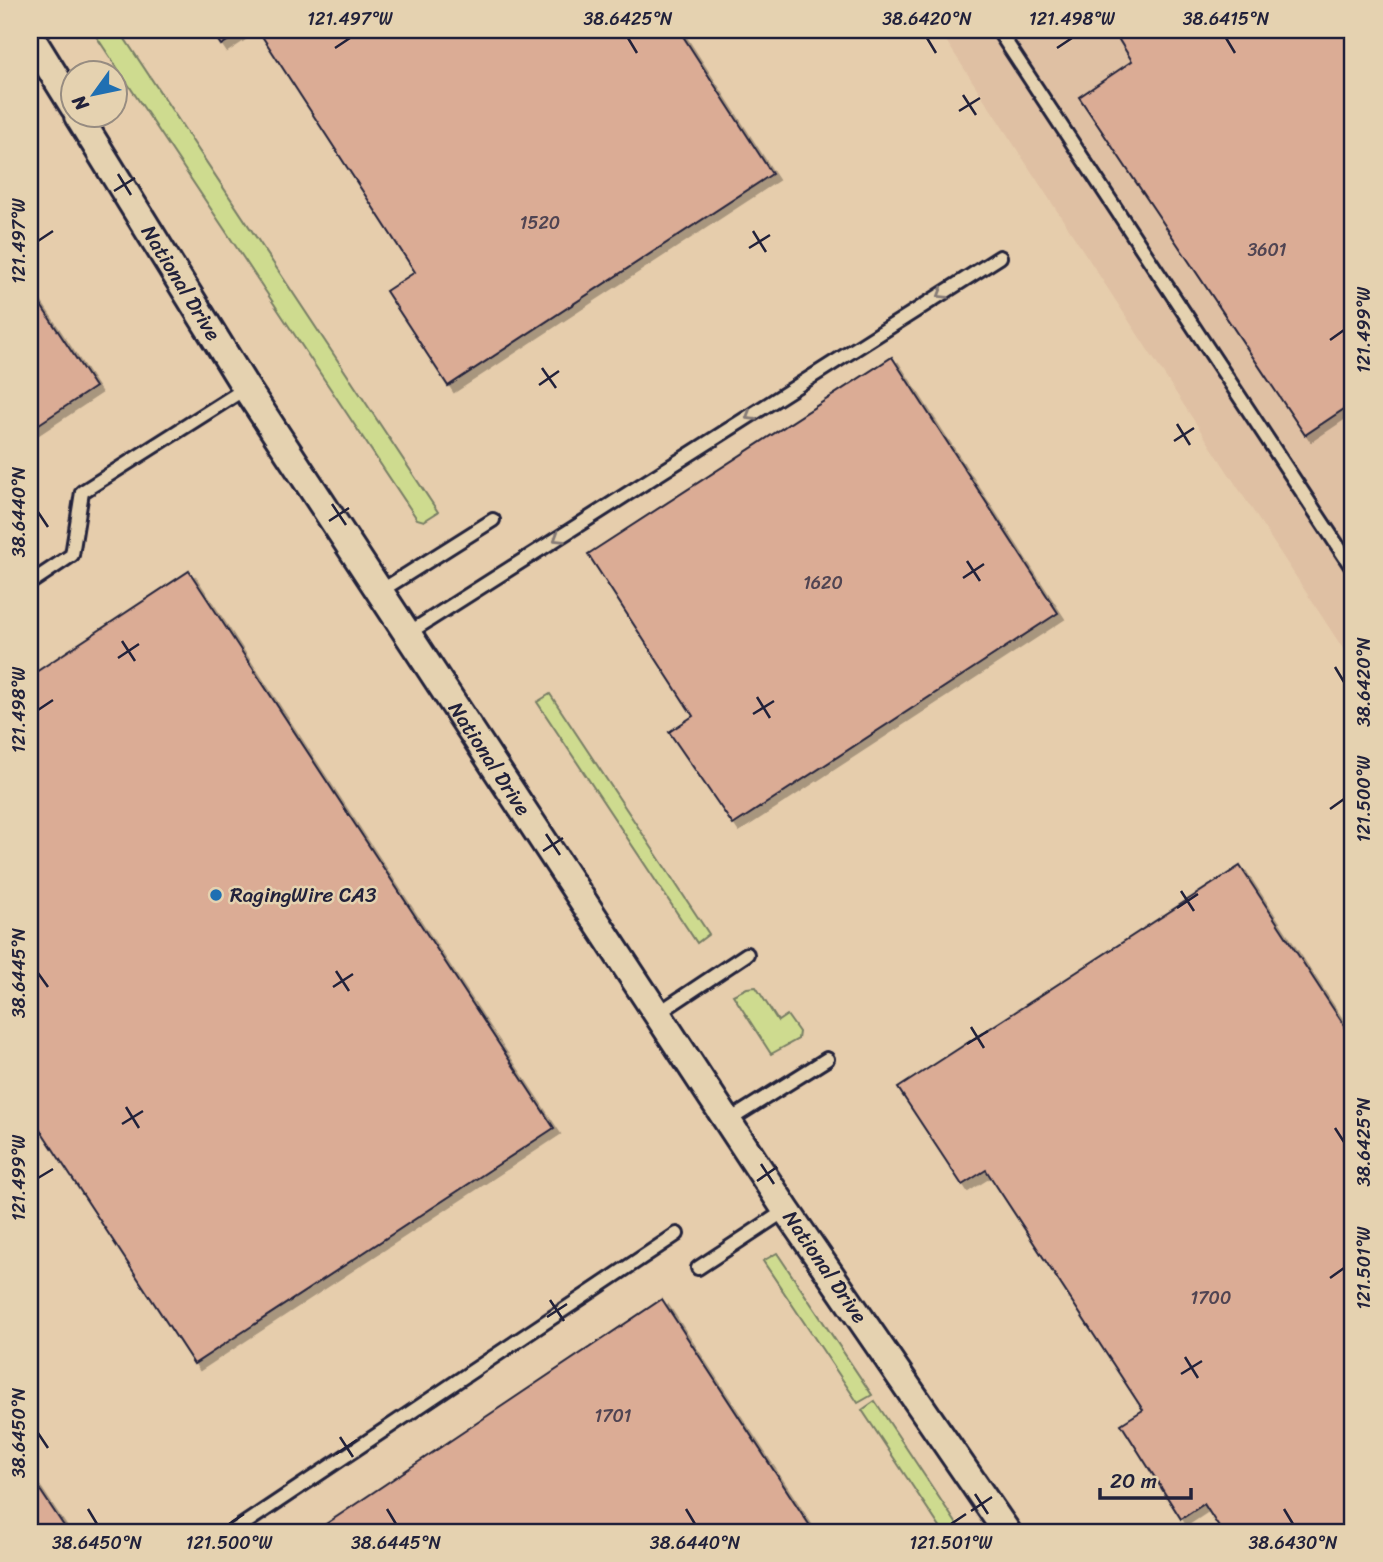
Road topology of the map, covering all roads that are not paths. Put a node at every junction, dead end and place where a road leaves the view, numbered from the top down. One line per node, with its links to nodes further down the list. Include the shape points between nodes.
1 (998, 30): 8 (lane)
2 (30, 36): 3 (street)
3 (60, 84)
4 (87, 130): 6 (street, National Drive)
5 (1000, 257): 11 (lane, one-way to 11)
6 (246, 388): 9 (lane, via 82,492 72,555); 10 (street, National Drive)
7 (493, 520): 10 (lane)
8 (1353, 569)
9 (30, 583)
10 (379, 592): 11 (street, National Drive)
11 (407, 634): 13 (street, National Drive)
12 (747, 954): 13 (lane)
13 (657, 1014): 15 (street, National Drive)
14 (827, 1059): 15 (lane)
15 (728, 1121): 16 (street, National Drive)
16 (786, 1210): 18 (lane); 20 (street, National Drive)
17 (677, 1234): 19 (lane)
18 (698, 1268)
19 (232, 1532)
20 (1007, 1532)

